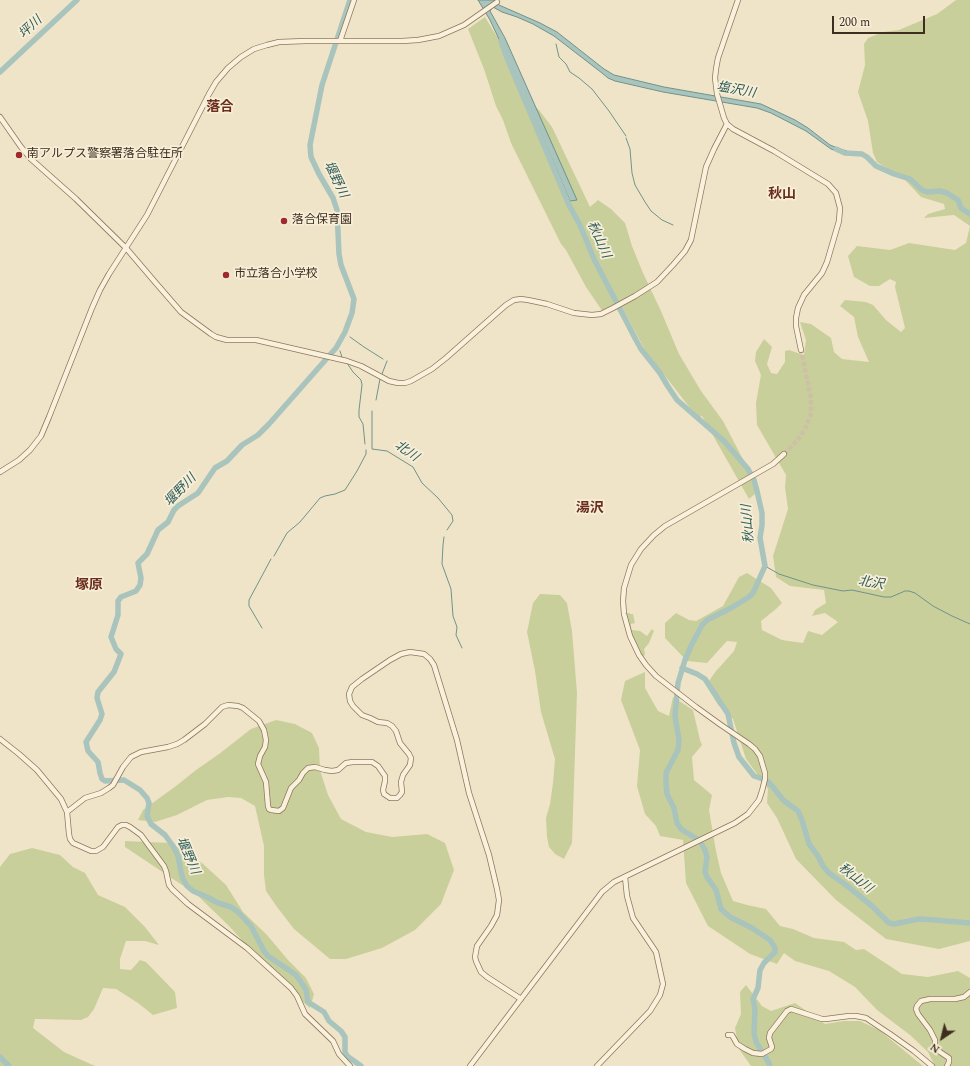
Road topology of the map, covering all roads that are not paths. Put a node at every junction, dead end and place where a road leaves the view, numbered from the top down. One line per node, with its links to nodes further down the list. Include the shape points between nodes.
1 (354, 0): 4 (street)
2 (738, 0): 5 (street, via 716,69 715,78)
3 (498, 1): 4 (street, via 464,25 439,36 402,41)
4 (340, 41): 10 (street, via 289,41 266,45 241,57 228,68 209,94 147,215)
5 (721, 110): 7 (street); 8 (street)
6 (0, 117): 10 (street, via 31,159)
7 (727, 124): 8 (street); 9 (street)
8 (723, 132): 9 (street, via 731,130); 10 (street, via 706,167 692,237 687,247 657,282 601,314 584,315 547,304 514,300 439,364 405,383 389,381 362,366 331,357 256,340 227,340 216,336 181,312)
9 (740, 133): 11 (street, via 820,178 836,193 839,202 839,221 828,262 804,295 798,308 796,326)
10 (126, 248): 13 (street, via 92,308 40,436 19,460)
11 (801, 350)
12 (784, 454): 16 (street, via 773,464 665,526 641,548 628,571 624,588 624,614 626,626 639,655 652,671 721,725 750,744 760,756 765,773 759,800 748,814 735,823)
13 (0, 472)
14 (0, 739): 15 (street, via 37,770 57,793)
15 (67, 812): 18 (street, via 85,798 109,788 131,757 140,752 177,744 206,724 222,707 233,705 243,708 259,721 264,730 265,747 258,764 266,782 269,809 279,811 283,808 290,788 308,768 332,771 353,762 372,762 378,766 385,776 384,794 390,798 397,798 402,792 402,778 411,758 392,726 362,715 353,706 349,694 352,687 362,679 401,654 424,654 434,665 457,740 499,900 497,915 477,946 476,961 487,978); 20 (street, via 70,839 91,851 103,847 122,825 141,835 164,866 172,889 247,948 292,988 306,1014 333,1041 339,1054)
16 (624, 877): 18 (street, via 602,892); 22 (street, via 633,918 656,952 663,984 660,995 650,1011)
17 (970, 992): 24 (street, via 955,999 922,1001 916,1009 930,1030 935,1047 949,1058)
18 (521, 998): 21 (street)
19 (728, 1034): 23 (street, via 745,1049 762,1054 772,1047 770,1033 791,1009 822,1019 849,1016 866,1018)
20 (350, 1066)
21 (470, 1066)
22 (596, 1066)
23 (932, 1066)
24 (947, 1066)

